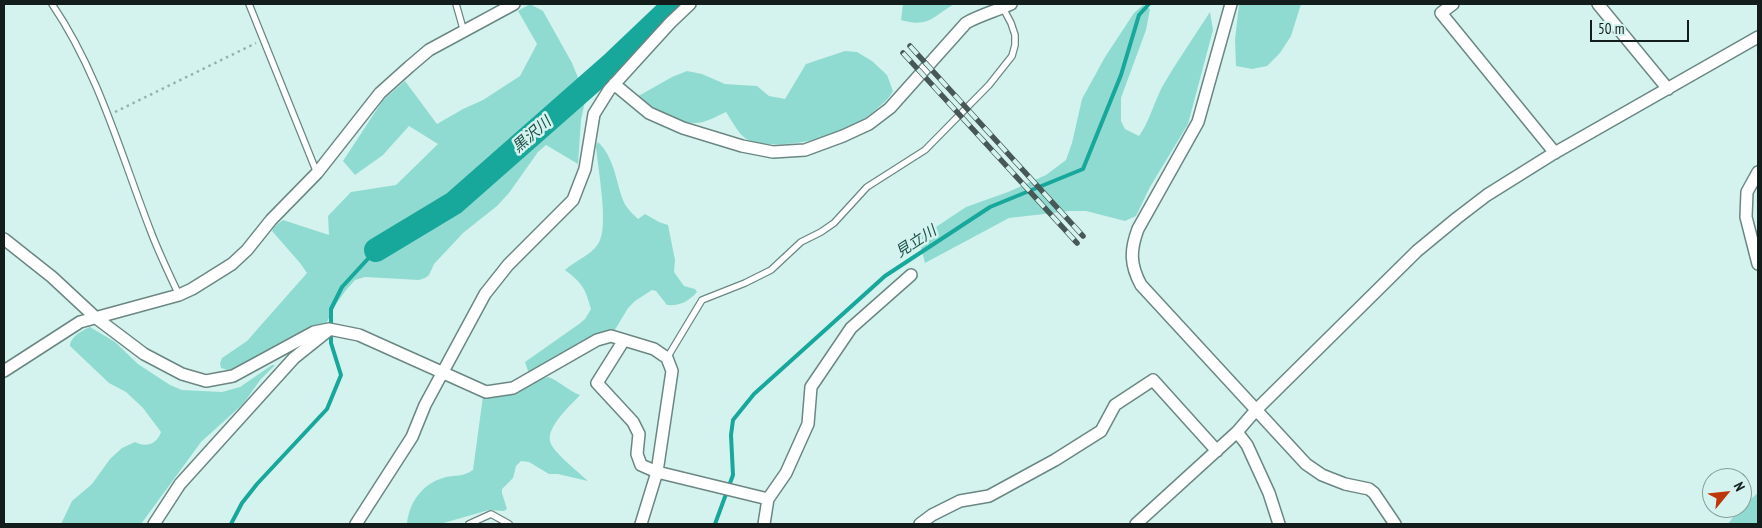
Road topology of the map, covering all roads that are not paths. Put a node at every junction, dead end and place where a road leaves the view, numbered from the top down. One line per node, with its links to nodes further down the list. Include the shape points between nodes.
1 (52, 4): 20 (lane, via 66,24 109,115 152,233)
2 (249, 4): 16 (lane)
3 (456, 4): 10 (lane)
4 (514, 4): 10 (street)
5 (690, 4): 12 (street)
6 (1231, 4): 27 (street, via 1198,122 1138,230 1132,244 1132,259 1140,285)
7 (1453, 4): 14 (street, via 1441,13)
8 (1598, 4): 13 (street)
9 (1007, 6): 12 (street, via 966,23 890,108 869,124 805,150 766,151 683,128 649,113); 24 (lane, via 1015,35 1012,56 989,86 926,150 867,187 834,223 801,242 771,270 702,300)
10 (464, 32): 16 (street, via 429,50 380,93)
11 (1758, 38): 13 (street)
12 (614, 84): 26 (street, via 594,114 585,169 574,200 508,265 486,294)
13 (1668, 89): 14 (street)
14 (1554, 153): 27 (street, via 1487,195 1435,234)
15 (1758, 172): 18 (street, via 1747,192 1746,217)
16 (317, 173): 20 (street, via 232,264)
17 (4, 239): 21 (street)
18 (1758, 264)
19 (912, 275): 31 (street, via 851,328 811,387 808,424 786,473)
20 (179, 295): 21 (street)
21 (95, 317): 22 (street, via 144,354 182,374 206,381 233,376 314,332); 25 (street, via 80,322)
22 (329, 330): 26 (street, via 359,335); 33 (street, via 294,358 180,484)
23 (624, 340): 24 (street, via 654,349); 26 (street, via 611,336 597,340 513,388 486,392); 30 (street, via 597,383 633,422 639,434 637,454 641,465)
24 (667, 358): 30 (street, via 672,371)
25 (4, 371)
26 (443, 371): 32 (street, via 412,436)
27 (1256, 410): 28 (street); 41 (street, via 1313,470 1374,493)
28 (1237, 432): 29 (street); 40 (street, via 1251,453)
29 (1217, 451): 38 (street, via 1153,380 1115,405 1101,431 1055,460 989,496 960,501); 39 (street)
30 (657, 472): 31 (street); 36 (street)
31 (768, 499): 37 (street)
32 (362, 522)
33 (154, 524)
34 (469, 524): 35 (lane, via 491,514)
35 (509, 524)
36 (641, 524)
37 (764, 524)
38 (920, 524)
39 (1136, 524)
40 (1279, 524)
41 (1395, 524)

